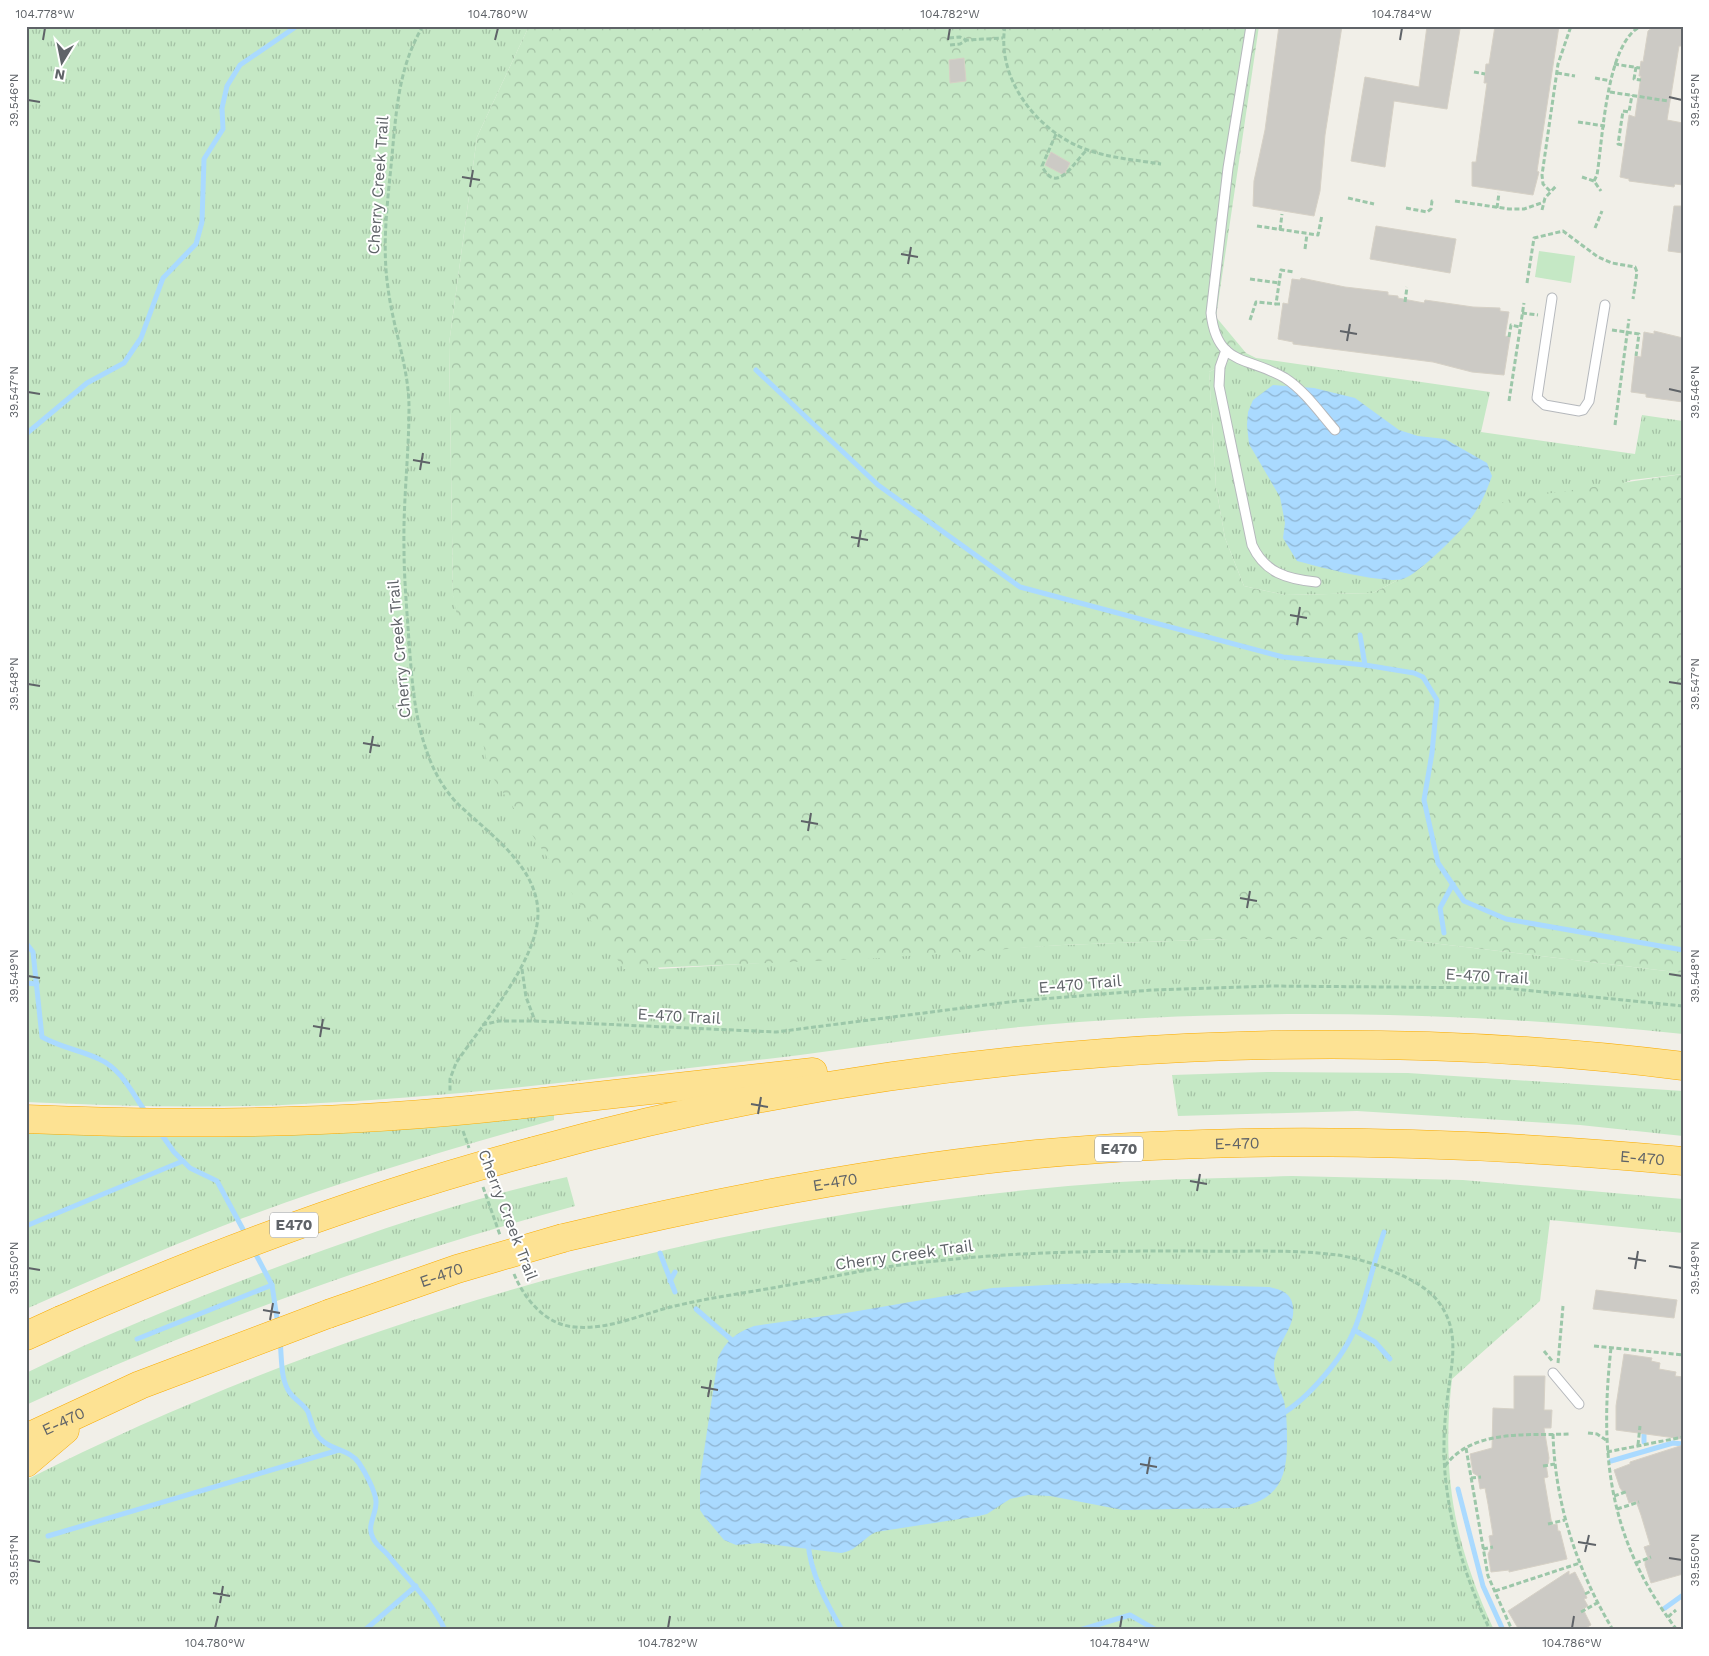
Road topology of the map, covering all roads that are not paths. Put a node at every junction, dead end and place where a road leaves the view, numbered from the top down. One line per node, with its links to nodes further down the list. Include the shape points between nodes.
1 (1251, 26): 4 (lane, via 1228,168 1211,313 1217,340)
2 (1552, 298): 3 (lane, via 1538,398 1545,405 1579,411 1589,401)
3 (1605, 305)
4 (1226, 350): 5 (lane, via 1241,362 1270,371 1296,387); 6 (lane, via 1220,367 1219,386 1257,558 1268,569 1296,580)
5 (1335, 430)
6 (1316, 582)
7 (1055, 1058): 8 (highway, E470, via 1162,1050 1342,1045 1503,1051); 9 (highway, bridge, via 1006,1049 516,1105 351,1118 250,1123); 11 (highway, E470, bridge, via 793,1092 654,1121 534,1151 277,1230 194,1262)
8 (1683, 1066)
9 (26, 1119)
10 (1683, 1161): 14 (highway, E-470 / E470, bridge, via 1421,1144 1171,1145 1038,1154 837,1180 756,1194 563,1238 438,1276 259,1338)
11 (26, 1336)
12 (1553, 1373): 13 (lane)
13 (1579, 1404)
14 (92, 1406): 15 (highway, E-470 / E470); 16 (highway)
15 (26, 1438)
16 (26, 1463)

